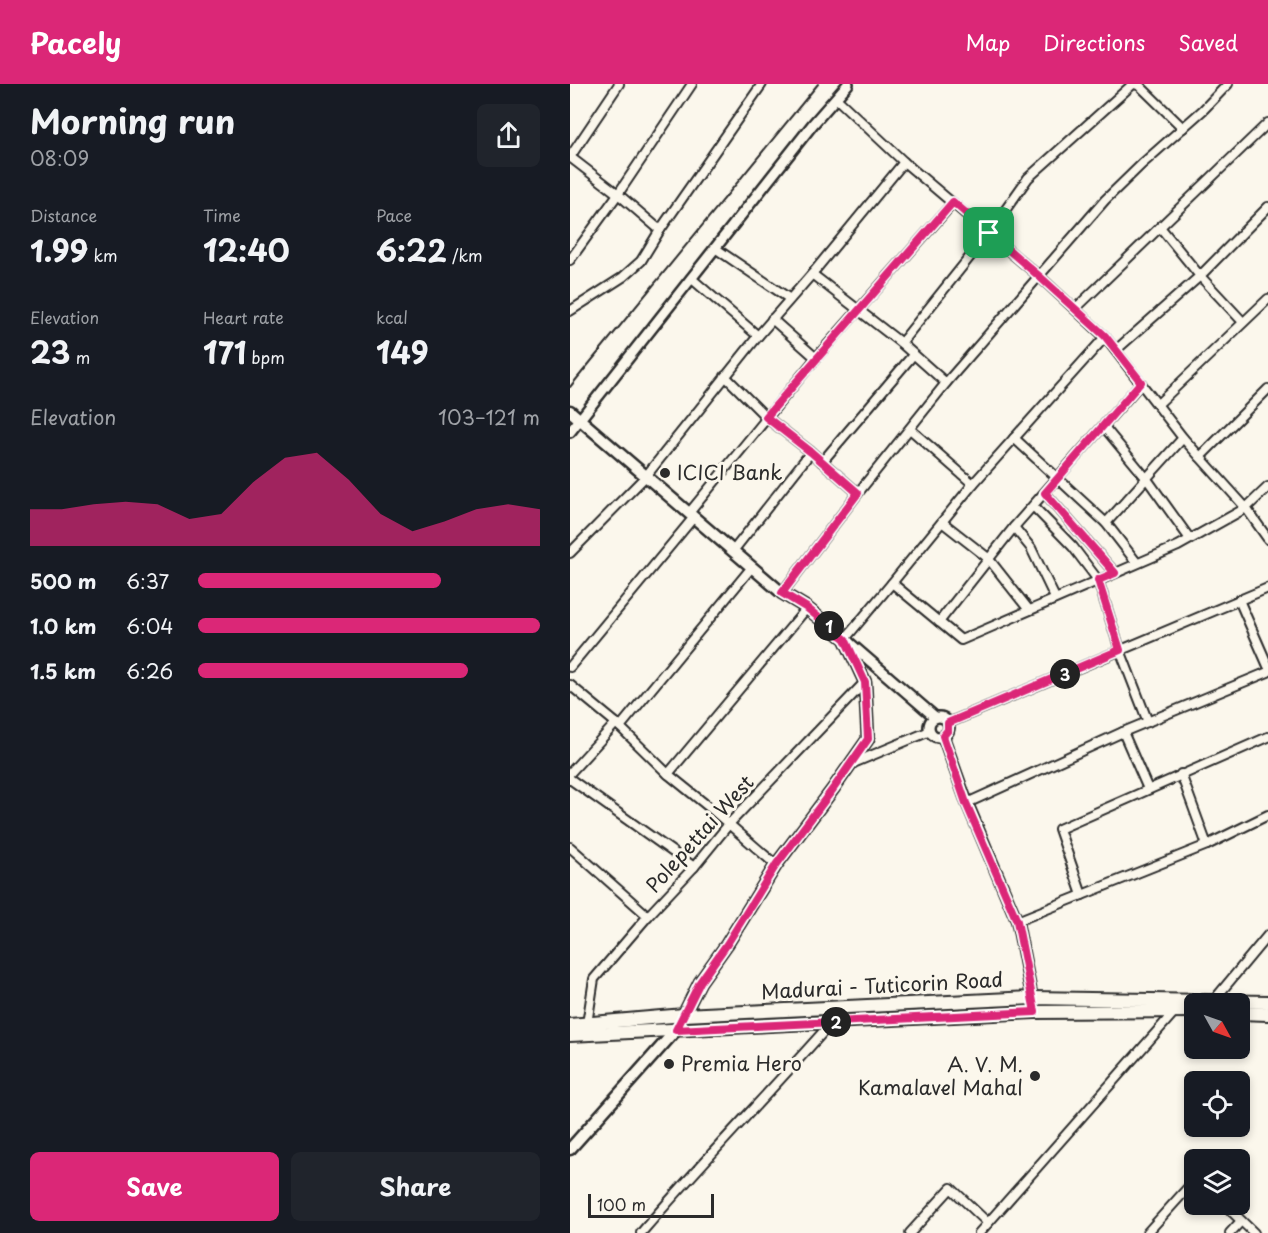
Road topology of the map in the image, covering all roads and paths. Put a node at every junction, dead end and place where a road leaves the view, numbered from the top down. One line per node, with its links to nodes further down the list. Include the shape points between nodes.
1 (619, 84): 10 (street)
2 (692, 84): 12 (street)
3 (762, 84): 16 (street)
4 (848, 84): 7 (street)
5 (1134, 84): 9 (street); 17 (street, via 1028,178)
6 (1228, 84): 9 (street)
7 (836, 98): 11 (street); 18 (street)
8 (1268, 123): 15 (street)
9 (1183, 128): 22 (street, via 1106,200)
10 (570, 157): 12 (street)
11 (904, 162): 13 (street); 20 (street)
12 (618, 194): 16 (street); 19 (street)
13 (953, 202): 17 (street); 27 (street)
14 (1268, 207): 21 (street)
15 (1160, 228): 21 (street); 26 (street)
16 (660, 230): 28 (street, via 634,269)
17 (989, 233): 22 (street); 33 (street)
18 (715, 248): 23 (street); 24 (street)
19 (570, 260)
20 (812, 274): 24 (street); 27 (street)
21 (1200, 276): 30 (street); 34 (street)
22 (1040, 277): 26 (street); 39 (street)
23 (691, 278): 31 (street); 44 (street)
24 (790, 299): 29 (street)
25 (1268, 299): 30 (street)
26 (1075, 309): 32 (street)
27 (860, 310): 33 (street); 36 (street)
28 (570, 311)
29 (772, 319): 31 (street); 36 (street)
30 (1243, 322): 41 (street)
31 (758, 336): 37 (street)
32 (1105, 336): 34 (street); 48 (street)
33 (901, 344): 35 (street)
34 (1116, 350): 38 (street)
35 (913, 355): 39 (street); 52 (street)
36 (816, 358): 43 (street)
37 (725, 376): 43 (street); 53 (street)
38 (1141, 382): 41 (street); 45 (street)
39 (946, 383): 46 (street)
40 (1268, 389): 51 (street)
41 (1158, 404): 49 (street)
42 (570, 411): 44 (main road)
43 (766, 417): 50 (street); 62 (street)
44 (580, 420): 47 (street); 53 (main road)
45 (1104, 427): 54 (street); 55 (street)
46 (910, 429): 56 (street); 58 (street)
47 (570, 432)
48 (1014, 438): 54 (street); 56 (street)
49 (1183, 438): 51 (street); 55 (street)
50 (811, 452): 52 (street); 68 (street)
51 (1200, 457): 61 (street)
52 (822, 462): 58 (street)
53 (646, 476): 62 (main road); 69 (street)
54 (1058, 479): 59 (street); 64 (street)
55 (1147, 479): 64 (street); 67 (street)
56 (973, 484): 63 (street)
57 (1268, 487): 61 (street)
58 (858, 493): 77 (street)
59 (1045, 493): 60 (street); 73 (street)
60 (1034, 506): 65 (street); 74 (street)
61 (1246, 508): 66 (street); 67 (street)
62 (692, 515): 68 (main road); 86 (street)
63 (942, 522): 70 (street); 75 (street)
64 (1106, 523): 71 (street)
65 (1014, 527): 70 (street); 78 (street, via 1031,548)
66 (1267, 536)
67 (1190, 539): 71 (street)
68 (733, 550): 72 (main road)
69 (570, 553)
70 (988, 558): 81 (street); 82 (street)
71 (1137, 563): 73 (street)
72 (752, 567): 77 (main road); 93 (street)
73 (1115, 573): 74 (street)
74 (1098, 580): 78 (street); 84 (street)
75 (892, 583): 82 (street); 83 (street)
76 (1268, 588): 79 (street)
77 (782, 593): 80 (main road)
78 (1055, 598): 81 (street)
79 (1239, 600): 84 (street); 85 (street)
80 (807, 608): 83 (main road); 100 (street)
81 (1029, 610): 82 (street, via 961,640)
82 (939, 622)
83 (845, 639): 88 (main road); 90 (street)
84 (1120, 650): 91 (street); 92 (street)
85 (1268, 666)
86 (570, 667)
87 (1268, 672): 91 (street)
88 (865, 682): 98 (main road, via 868,739); 106 (street, Polepettai West)
89 (570, 685): 93 (street)
90 (935, 717): 92 (street, via 943,717); 94 (street)
91 (1148, 722): 95 (street)
92 (948, 723): 96 (street)
93 (618, 725): 99 (street); 100 (street)
94 (930, 731): 96 (street); 98 (street)
95 (1123, 732): 103 (street); 104 (street)
96 (943, 736): 104 (street)
97 (1268, 737): 101 (street)
98 (850, 765): 109 (main road)
99 (570, 773)
100 (668, 774): 106 (street)
101 (1181, 774): 103 (street); 107 (street)
102 (570, 779): 110 (street)
103 (1148, 789): 111 (street, via 1059,828)
104 (966, 803): 113 (street)
105 (1268, 815): 107 (street)
106 (729, 825): 109 (street); 110 (street, Polepettai West)
107 (1208, 845): 111 (street)
108 (570, 847): 112 (street)
109 (776, 865): 125 (main road, via 700,982)
110 (694, 867): 112 (street, Polepettai West)
111 (1082, 895): 113 (street)
112 (648, 916): 127 (street, Polepettai West, via 594,979)
113 (1017, 921): 116 (street)
114 (1268, 935): 115 (street)
115 (1220, 993)
116 (1032, 998): 117 (main road, Madurai - Tuticorin Road); 122 (street); 125 (main road, Madurai - Tuticorin Road)
117 (1184, 1000)
118 (1250, 1001): 119 (main road, Madurai - Tuticorin Road)
119 (1268, 1002)
120 (1176, 1010): 121 (main road, Madurai - Tuticorin Road); 122 (main road, Madurai - Tuticorin Road); 135 (street)
121 (1184, 1010)
122 (1035, 1012): 126 (main road, Madurai - Tuticorin Road)
123 (1250, 1013): 124 (main road)
124 (1268, 1014)
125 (684, 1015): 127 (main road, Madurai - Tuticorin Road); 129 (main road)
126 (832, 1022): 129 (main road, Madurai - Tuticorin Road); 136 (street)
127 (587, 1024): 128 (main road, Madurai - Tuticorin Road)
128 (570, 1025)
129 (676, 1030): 130 (main road, Madurai - Tuticorin Road); 131 (main road)
130 (570, 1035)
131 (570, 1149)
132 (1184, 1192): 139 (street)
133 (1235, 1215): 134 (street)
134 (1241, 1221): 140 (street); 141 (street)
135 (988, 1223): 137 (street, via 951,1188); 138 (street)
136 (641, 1233)
137 (910, 1233)
138 (980, 1233)
139 (1147, 1233)
140 (1230, 1233)
141 (1254, 1233)

